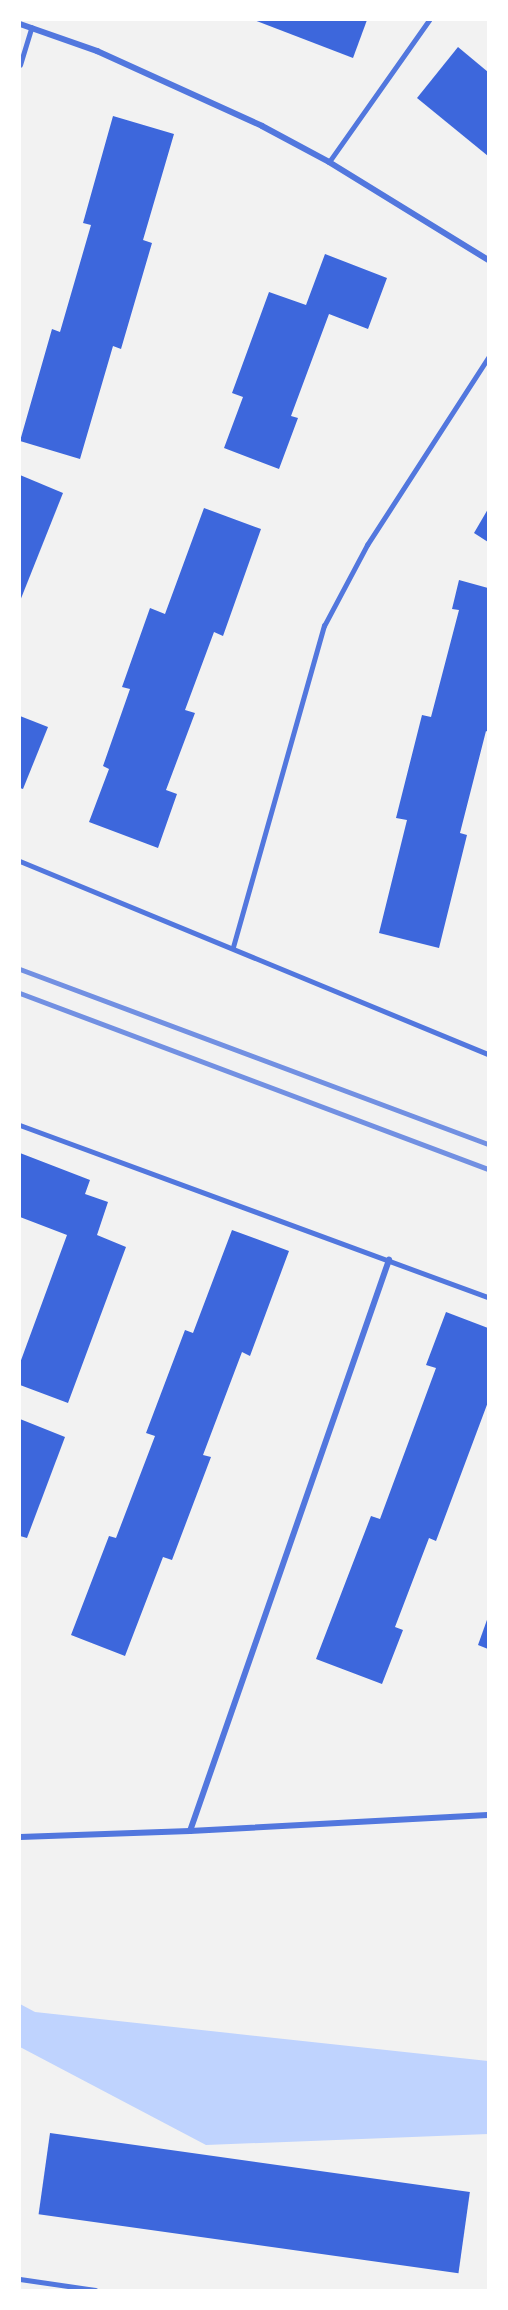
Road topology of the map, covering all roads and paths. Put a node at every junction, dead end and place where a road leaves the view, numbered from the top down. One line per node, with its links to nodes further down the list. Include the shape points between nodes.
1 (429, 20): 5 (lane)
2 (20, 24): 3 (street)
3 (31, 28): 4 (lane); 5 (street, via 97,51 262,126)
4 (20, 65)
5 (329, 162): 6 (street)
6 (489, 260)
7 (489, 358): 9 (lane, via 368,545 324,627)
8 (20, 861): 9 (lane)
9 (233, 947): 10 (lane)
10 (489, 1054)
11 (20, 1125): 12 (lane)
12 (389, 1260): 13 (lane); 15 (street)
13 (489, 1297)
14 (489, 1815): 15 (street)
15 (190, 1831): 16 (street)
16 (20, 1837)
17 (20, 2279): 18 (lane)
18 (95, 2290)

